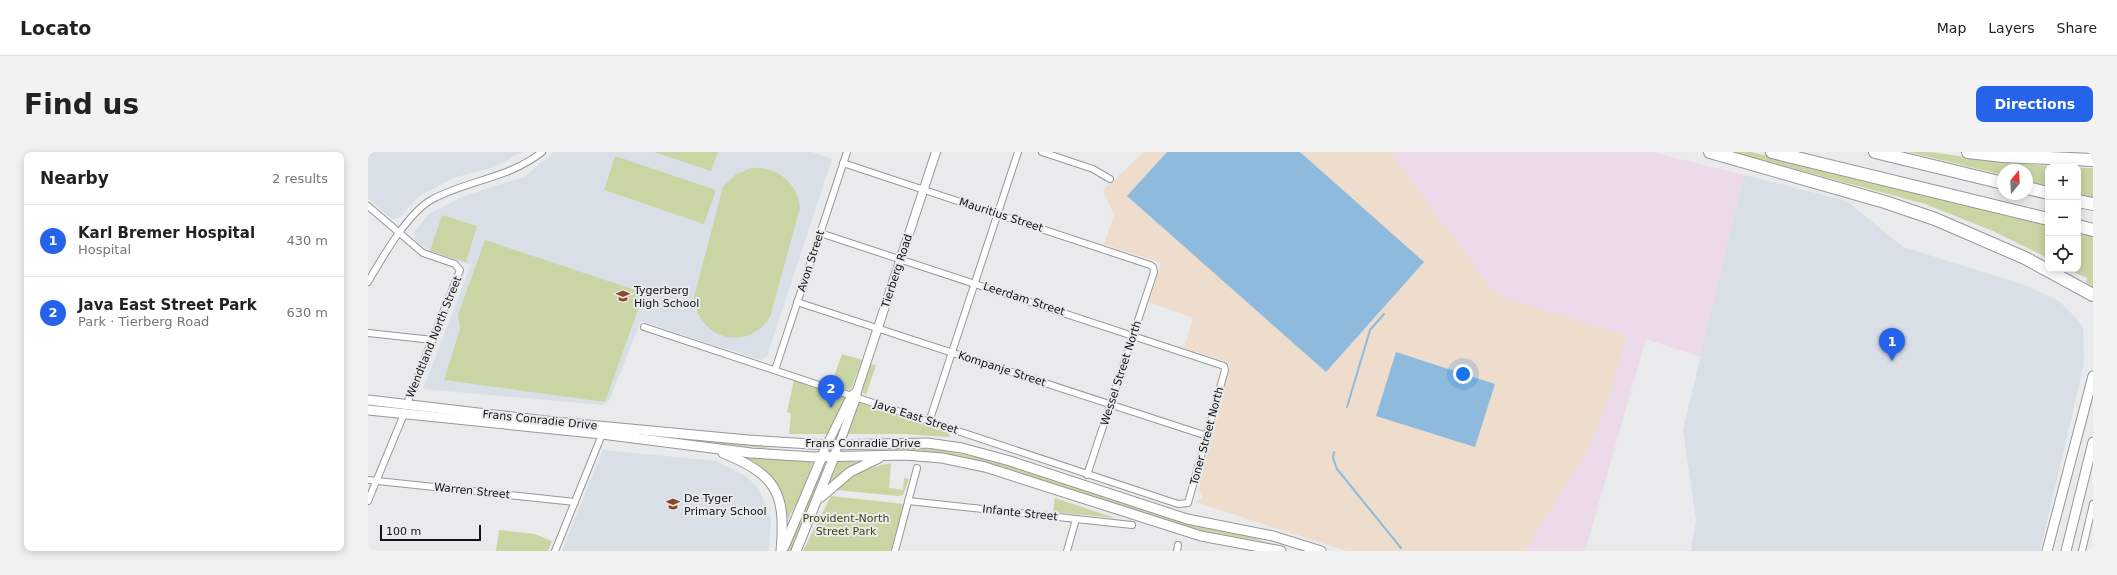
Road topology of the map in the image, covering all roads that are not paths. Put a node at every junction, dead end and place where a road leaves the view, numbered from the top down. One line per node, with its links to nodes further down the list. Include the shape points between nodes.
1 (542, 152): 24 (street, via 504,174 430,200)
2 (847, 152): 11 (street, Avon Street)
3 (936, 152): 14 (street, Tierberg Road)
4 (1018, 152): 20 (street)
5 (1042, 152): 12 (street, via 1094,169)
6 (1710, 152): 30 (highway, via 1885,202 1935,219 2025,258)
7 (1772, 152): 21 (highway)
8 (1875, 152): 13 (highway)
9 (1968, 152): 10 (highway)
10 (2093, 160)
11 (843, 163): 14 (street, Mauritius Street); 25 (street, Avon Street)
12 (1110, 179)
13 (1997, 182)
14 (924, 189): 20 (street, Mauritius Street); 26 (street, Tierberg Road)
15 (2033, 190): 16 (highway)
16 (2045, 193)
17 (2081, 202): 18 (highway)
18 (2093, 204)
19 (368, 206): 24 (street)
20 (998, 213): 27 (street, Mauritius Street, via 1150,265); 29 (street)
21 (2045, 218)
22 (2081, 227): 23 (highway)
23 (2093, 230)
24 (400, 232): 28 (street); 36 (street, Wendtland North Street, via 424,253 460,268 460,276)
25 (820, 233): 26 (street, Leerdam Street); 31 (street, Avon Street)
26 (901, 258): 29 (street, Leerdam Street); 33 (street, Tierberg Road)
27 (1154, 272): 35 (street, Wessel Street North)
28 (368, 282)
29 (975, 283): 35 (street, Leerdam Street); 37 (street)
30 (2091, 296)
31 (797, 302): 33 (street, Kompanje Street); 39 (street, Avon Street)
32 (644, 327): 39 (street, Java East Street)
33 (878, 328): 37 (street, Kompanje Street); 41 (street, Tierberg Road)
34 (368, 333): 36 (street)
35 (1133, 336): 38 (street, Leerdam Street); 43 (street, Wessel Street North)
36 (432, 340): 45 (street, Wendtland North Street)
37 (952, 352): 43 (street, Kompanje Street); 46 (street)
38 (1225, 368): 48 (street, Toner Street North)
39 (775, 370): 41 (street, Java East Street)
40 (2093, 376): 76 (main road)
41 (855, 395): 46 (street, Java East Street); 50 (street, Tierberg Road); 51 (street, Tierberg Road)
42 (368, 400): 45 (main road, Frans Conradie Drive)
43 (1111, 404): 48 (street, Kompanje Street); 57 (street, Wessel Street North)
44 (368, 410): 45 (main road, Frans Conradie Drive)
45 (405, 410): 47 (main road, Frans Conradie Drive); 59 (street, Wendtland North Street)
46 (929, 422): 57 (street, Java East Street)
47 (604, 430): 50 (main road, Frans Conradie Drive); 52 (main road, Frans Conradie Drive); 63 (street)
48 (1207, 436): 64 (street, Toner Street North)
49 (2093, 442): 77 (main road)
50 (827, 445): 51 (main road, Frans Conradie Drive); 53 (main road, Tierberg Road)
51 (839, 445): 55 (main road, Tierberg Road); 68 (main road, Frans Conradie Drive, via 927,443 962,448 1010,461 1187,519 1273,536)
52 (712, 449): 53 (main road, Frans Conradie Drive); 70 (main road, via 753,466 774,487 782,506)
53 (822, 456): 55 (main road, Frans Conradie Drive); 70 (main road, Tierberg Road)
54 (884, 456): 55 (main road, Frans Conradie Drive); 60 (main road, via 850,472); 74 (main road, Frans Conradie Drive, via 923,456 972,464 1195,535)
55 (834, 457): 60 (main road, Tierberg Road)
56 (917, 468): 62 (street)
57 (1087, 475): 64 (street, Java East Street, via 1181,505)
58 (368, 480): 59 (street, Warren Street)
59 (376, 481): 61 (street, Wendtland North Street); 63 (street, Warren Street)
60 (818, 499): 71 (main road, Tierberg Road)
61 (368, 501)
62 (908, 501): 66 (street, Infante Street); 72 (street)
63 (575, 502): 69 (street)
64 (1188, 503)
65 (2093, 504): 78 (street)
66 (1076, 519): 67 (street, Infante Street); 73 (street)
67 (1132, 525)
68 (1308, 549): 75 (main road, Frans Conradie Drive)
69 (555, 551)
70 (782, 551)
71 (796, 551)
72 (895, 551)
73 (1067, 551)
74 (1281, 551)
75 (1321, 551)
76 (2047, 551)
77 (2066, 551)
78 (2082, 551)

